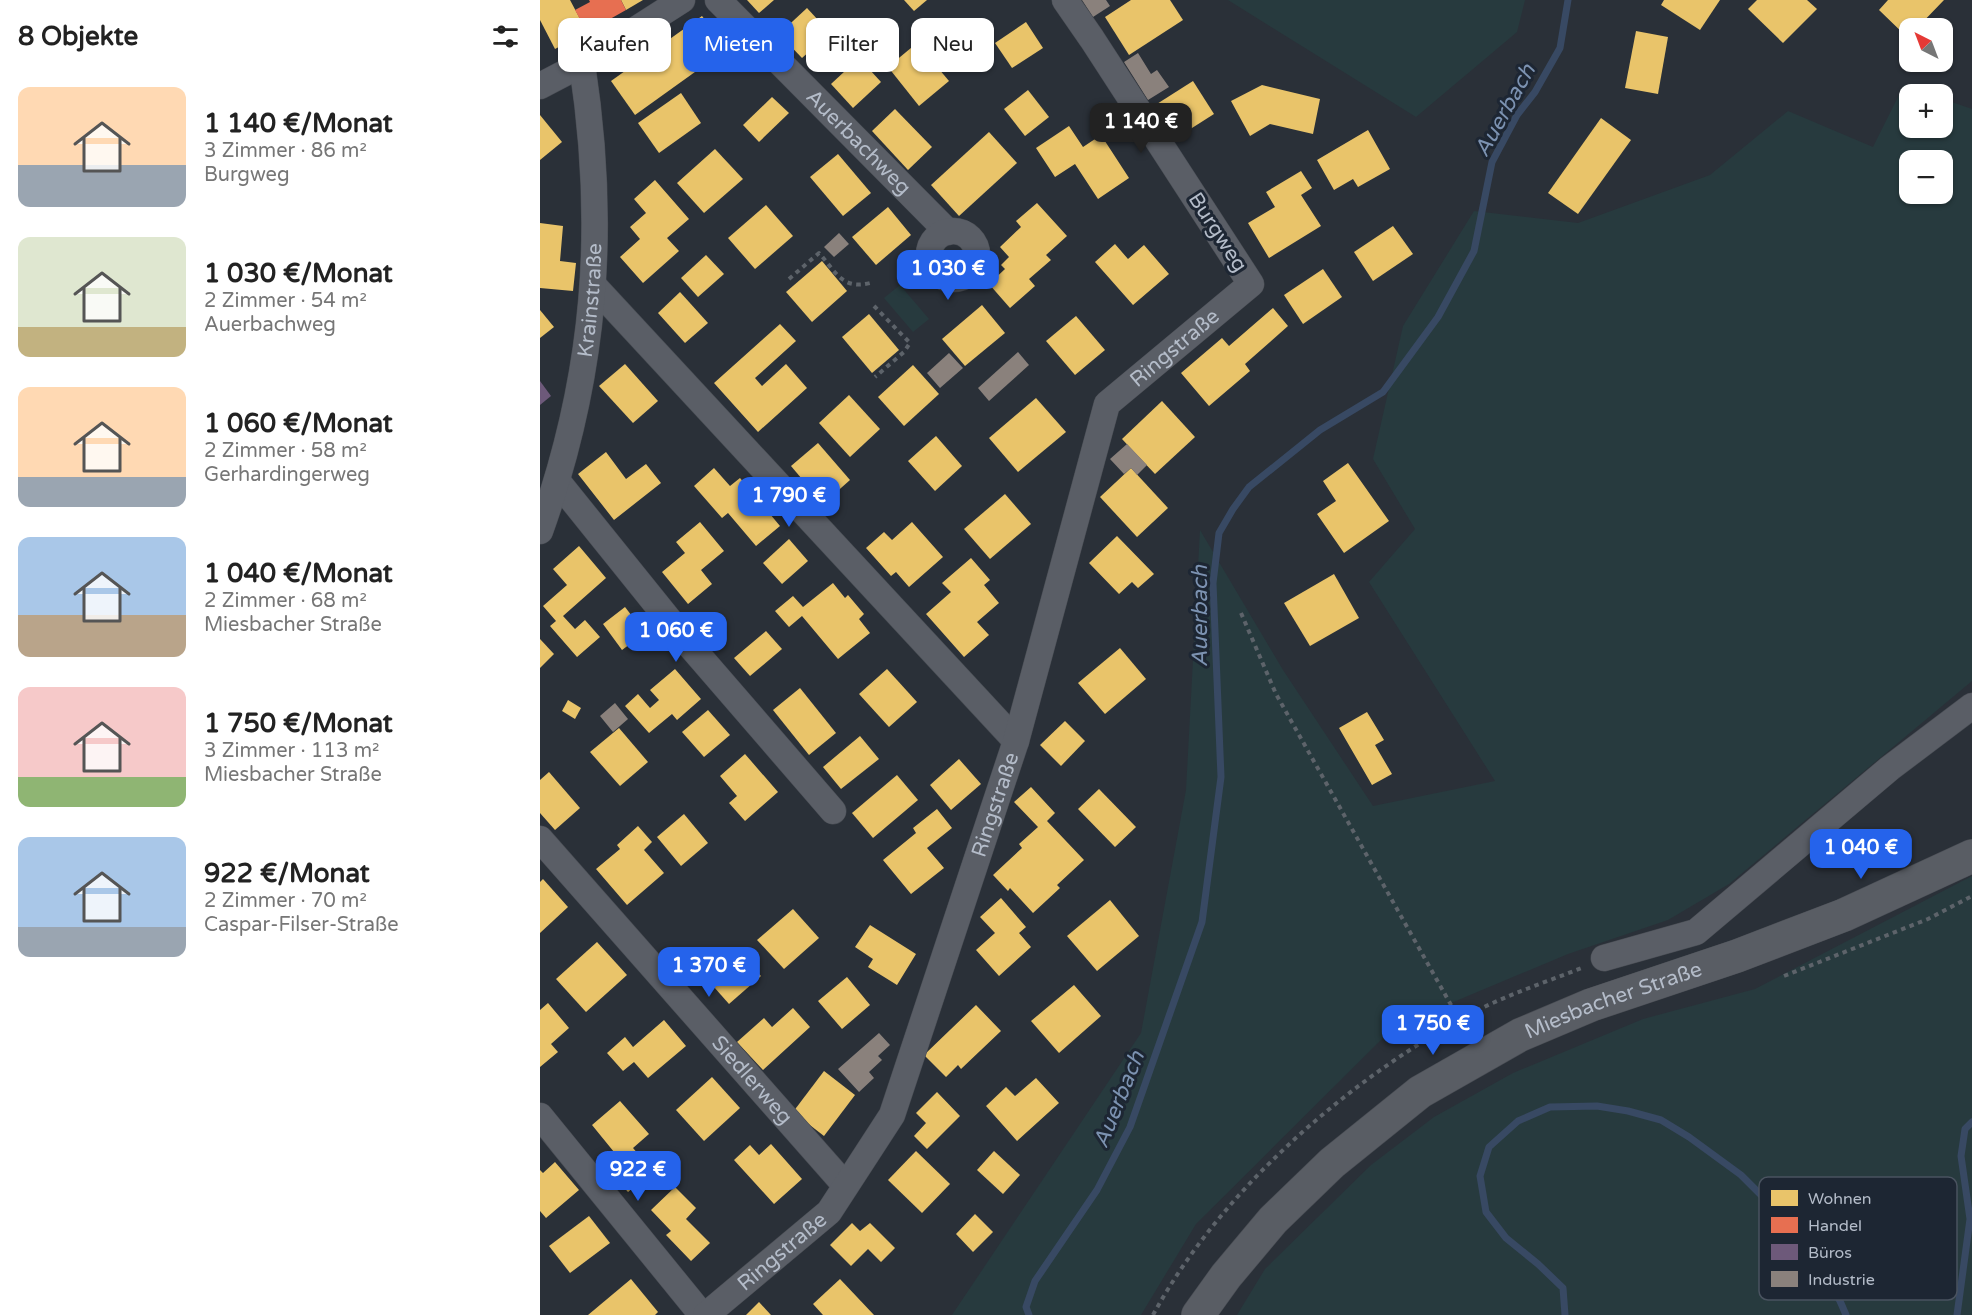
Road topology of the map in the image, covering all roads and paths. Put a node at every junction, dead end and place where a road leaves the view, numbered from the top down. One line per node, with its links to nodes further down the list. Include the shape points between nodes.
1 (682, 0): 4 (street)
2 (718, 0): 8 (street, Auerbachweg)
3 (1065, 0): 11 (street, Burgweg)
4 (654, 18)
5 (567, 72): 7 (street)
6 (583, 72): 12 (street, Krainstraße, via 596,202)
7 (540, 86)
8 (948, 232)
9 (789, 279): 10 (path, via 819,253 846,283)
10 (870, 283)
11 (1251, 284): 19 (street, Ringstraße, via 1107,404)
12 (594, 286): 15 (street, Krainstraße, via 578,400); 19 (street)
13 (874, 306): 14 (path, via 909,343)
14 (875, 377)
15 (558, 482): 16 (street, Krainstraße); 20 (street, via 686,641)
16 (540, 531)
17 (1241, 613): 26 (path, via 1276,694)
18 (1972, 706): 24 (street, via 1890,768 1696,932)
19 (1016, 741): 28 (street, Ringstraße, via 892,1115)
20 (833, 810)
21 (540, 839): 28 (street, Siedlerweg)
22 (1972, 856): 30 (main road, Miesbacher Straße, via 1844,915 1591,1005 1520,1035 1420,1092 1332,1163 1273,1220)
23 (1972, 896): 25 (path, via 1928,919)
24 (1604, 958)
25 (1785, 976)
26 (1460, 1021)
27 (540, 1116): 29 (street)
28 (845, 1185): 29 (street, Ringstraße, via 829,1212)
29 (704, 1315)
30 (1198, 1315)

